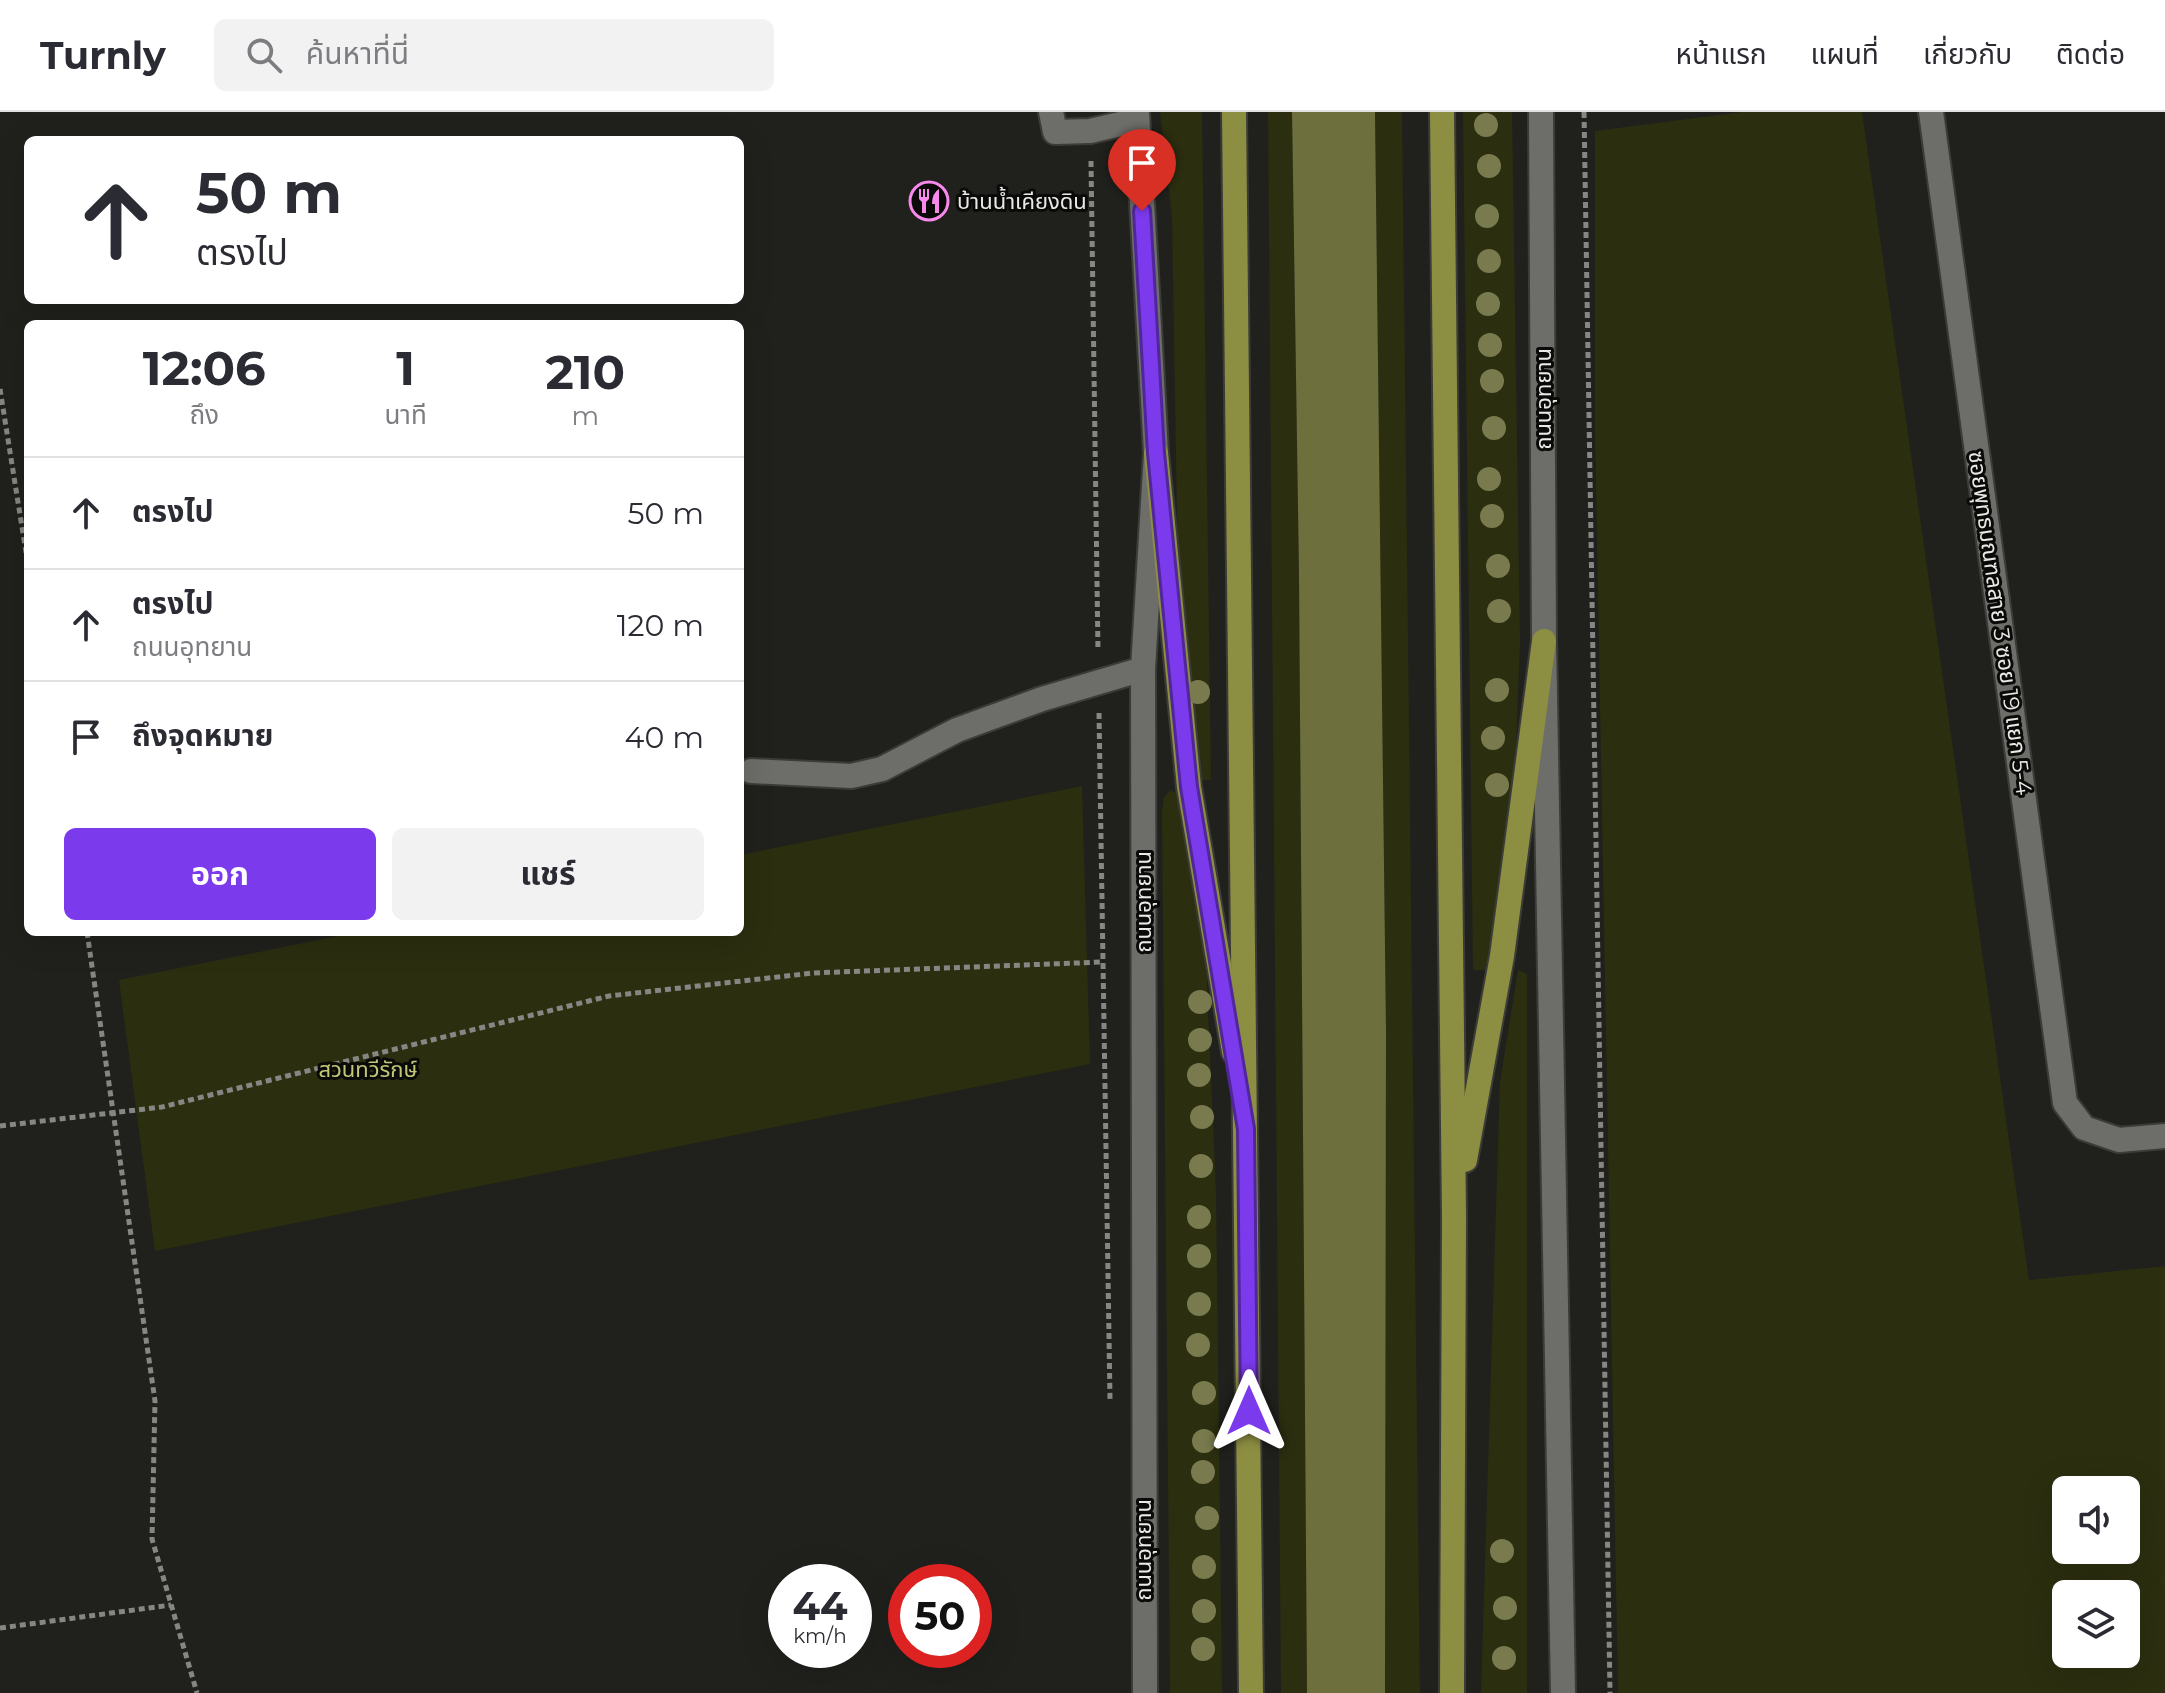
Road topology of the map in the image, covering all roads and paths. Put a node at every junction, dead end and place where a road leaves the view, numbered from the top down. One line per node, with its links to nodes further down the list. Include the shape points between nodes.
1 (1051, 112): 8 (street, via 1055,132)
2 (1234, 112): 20 (main road)
3 (1442, 112): 22 (main road)
4 (1541, 112): 12 (street, ถนนอุทยาน)
5 (1584, 112): 31 (path)
6 (1931, 112): 21 (street, ซอยพุทธมณฑลสาย 3 ซอย 19 แยก 5-4, via 2065,1103 2084,1128 2119,1140)
7 (1137, 116): 8 (street); 10 (street, ถนนอุทยาน)
8 (1090, 131): 14 (path)
9 (0, 389): 11 (path)
10 (1156, 453): 13 (street, ถนนอุทยาน); 20 (main road, via 1189,787)
11 (24, 540)
12 (1544, 641): 22 (main road, via 1502,956); 30 (street, ถนนอุทยาน)
13 (1143, 669): 14 (street); 27 (street, ถนนอุทยาน)
14 (1099, 683): 15 (street, via 957,730 882,769 851,776); 17 (path)
15 (751, 771)
16 (88, 936): 18 (path)
17 (1103, 962): 18 (path, via 813,973 609,996 162,1107); 23 (path)
18 (115, 1113): 19 (path); 24 (path, via 155,1401 152,1539)
19 (0, 1126)
20 (1246, 1129): 28 (main road)
21 (2165, 1136)
22 (1454, 1218): 29 (main road)
23 (1110, 1405)
24 (171, 1605): 25 (path); 26 (path)
25 (0, 1628)
26 (197, 1693)
27 (1145, 1693)
28 (1251, 1693)
29 (1452, 1693)
30 (1563, 1693)
31 (1610, 1693)

